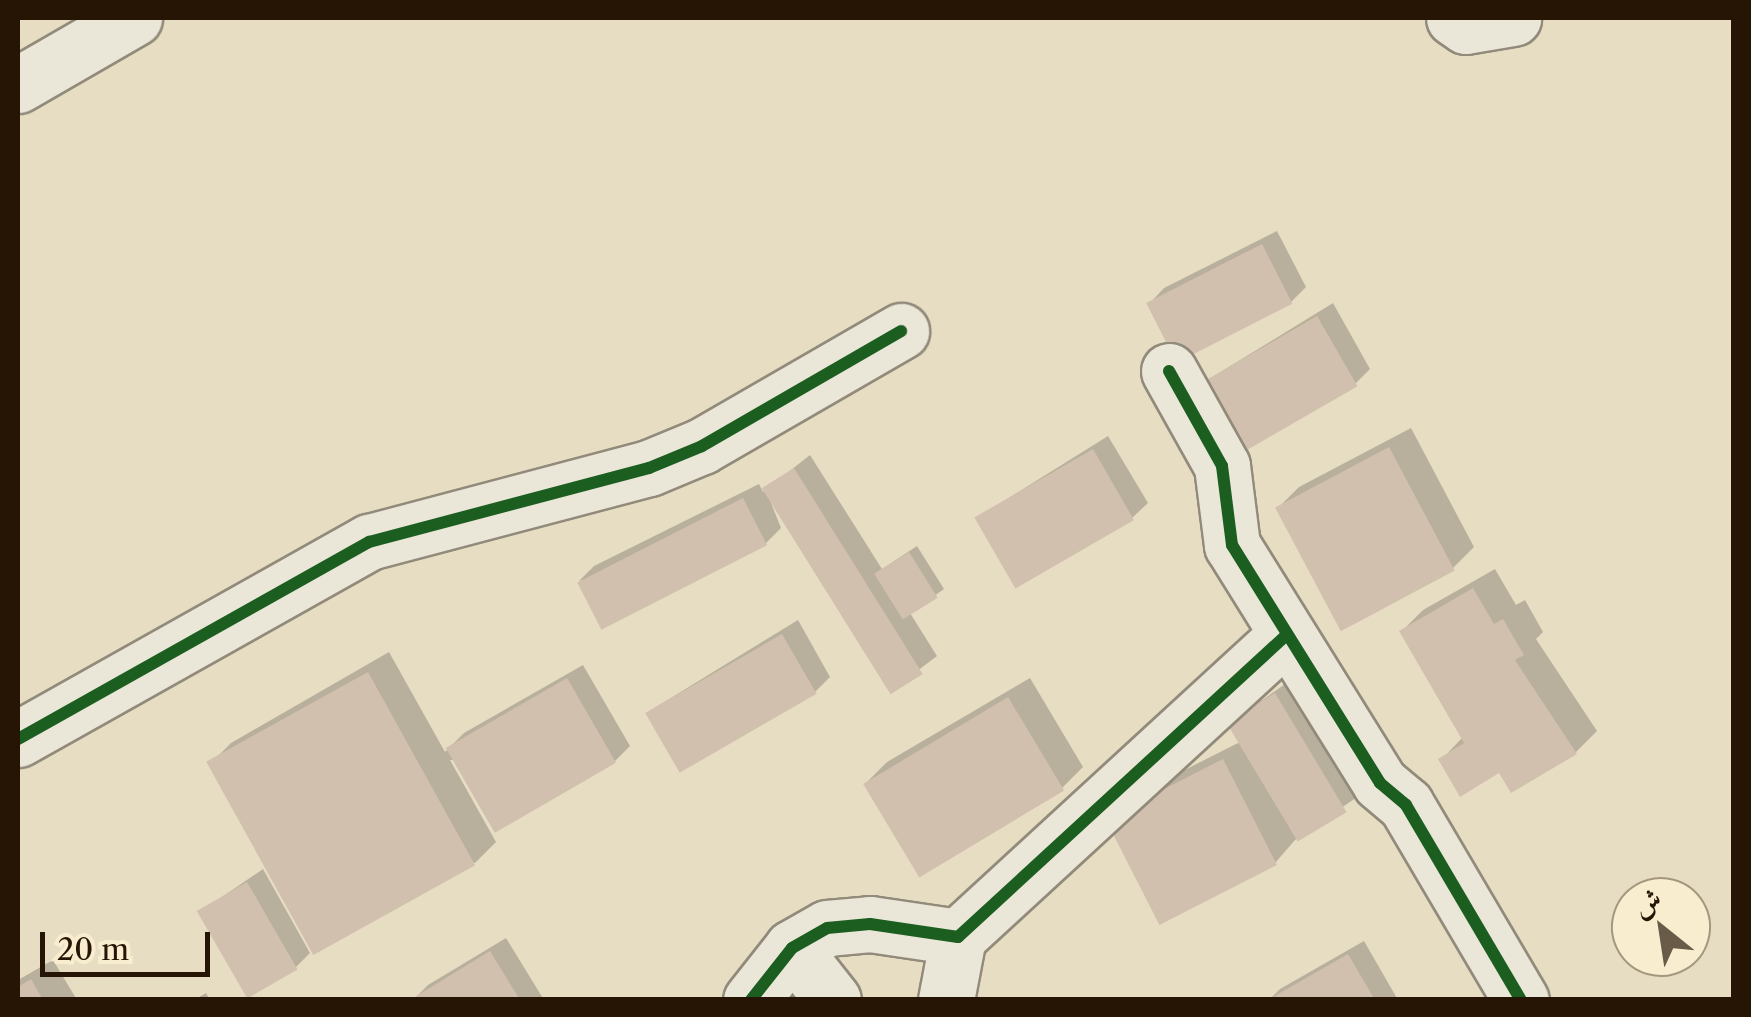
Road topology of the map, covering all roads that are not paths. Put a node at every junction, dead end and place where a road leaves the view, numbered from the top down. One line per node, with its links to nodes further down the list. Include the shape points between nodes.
1 (134, 18): 4 (street)
2 (1454, 18): 3 (street, via 1466,26)
3 (1512, 18)
4 (18, 85)
5 (901, 331): 8 (street, via 702,446 649,468 369,542)
6 (1170, 371): 7 (street, via 1222,466 1232,546)
7 (1286, 635): 9 (street); 14 (street, via 1350,726 1380,783 1406,805)
8 (18, 739)
9 (958, 937): 10 (street, via 870,924 828,928); 13 (street)
10 (792, 948): 11 (street); 12 (street)
11 (751, 1000)
12 (832, 1000)
13 (946, 1000)
14 (1522, 1000)

